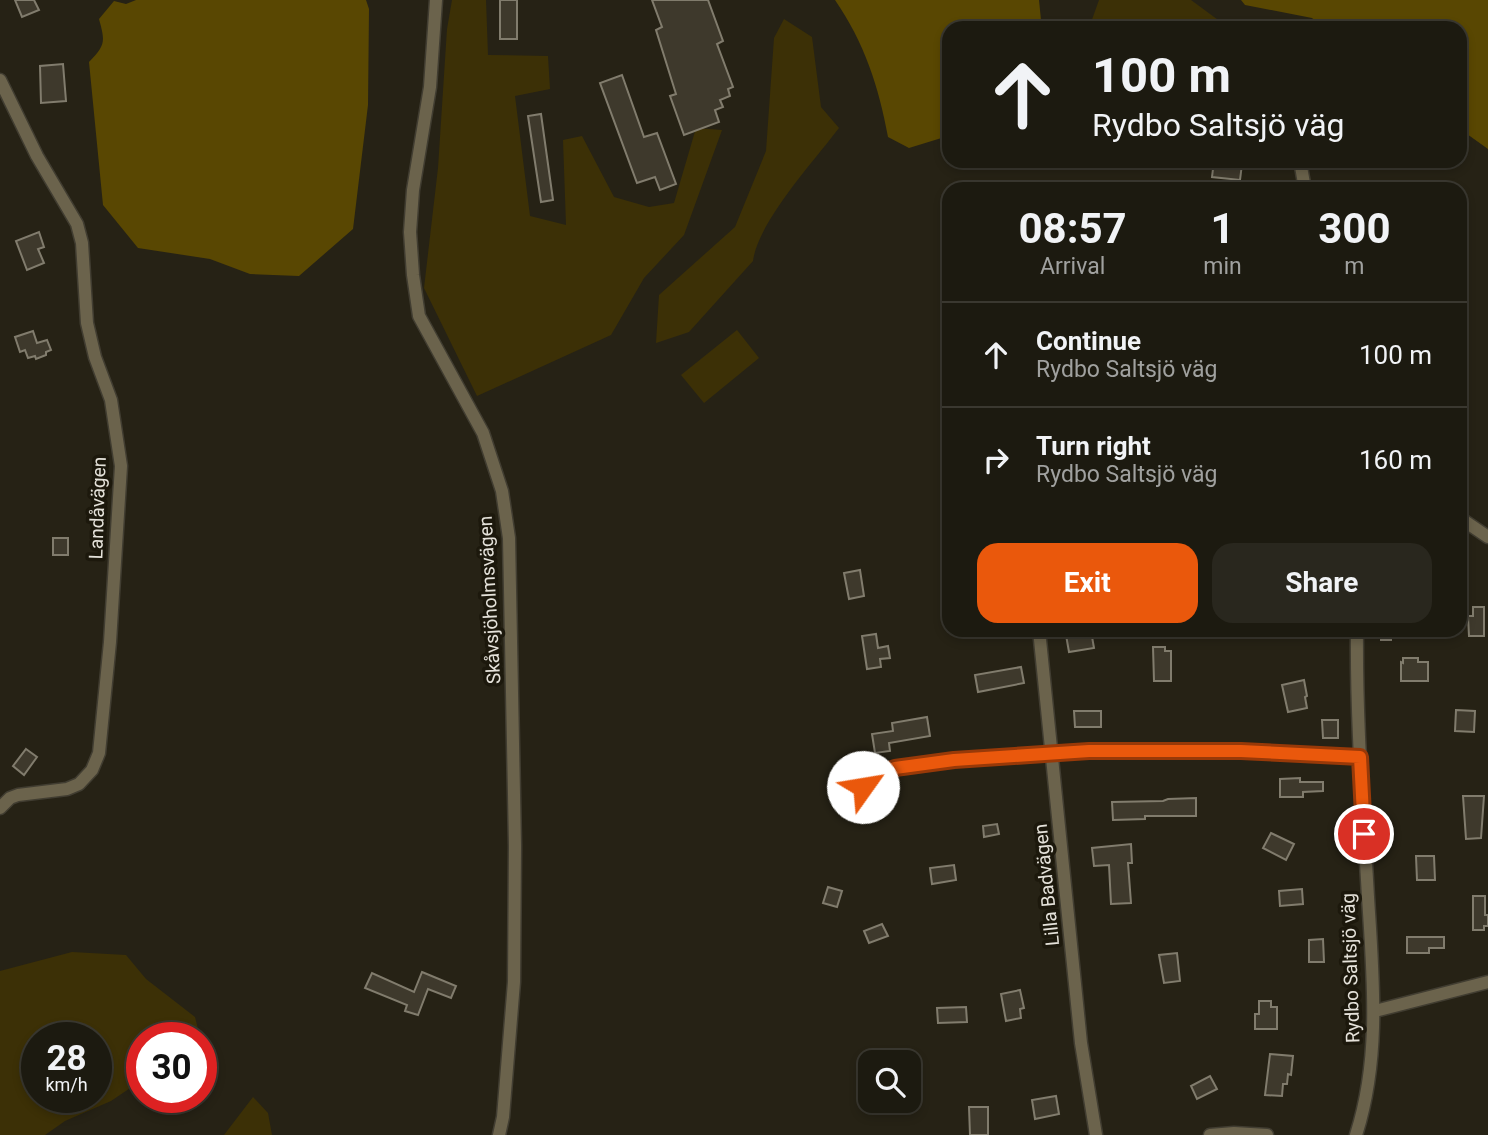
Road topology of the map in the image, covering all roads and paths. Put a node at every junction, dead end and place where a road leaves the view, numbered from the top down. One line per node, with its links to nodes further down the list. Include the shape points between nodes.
1 (436, 0): 13 (street, Skåvsjöholmsvägen, via 430,87 413,190 413,275 419,316 483,433 502,491 509,538 514,982)
2 (0, 80): 10 (street, Landåvägen, via 77,224 94,357 111,400 121,466 110,642 96,762 86,779 74,787 18,795)
3 (1467, 523): 4 (street)
4 (1488, 537)
5 (1040, 637): 7 (street, Lilla Badvägen)
6 (1357, 637): 8 (street, Rydbo Saltsjö väg)
7 (1052, 754): 8 (street, via 1241,751); 9 (street, via 895,768 873,776); 14 (street, Lilla Badvägen, via 1081,1044)
8 (1360, 757): 12 (street, Rydbo Saltsjö väg)
9 (863, 787)
10 (0, 808)
11 (1488, 982): 12 (street)
12 (1375, 1012): 17 (street, Rydbo Saltsjö väg, via 1371,1073)
13 (499, 1135)
14 (1096, 1135)
15 (1210, 1135): 16 (street)
16 (1266, 1135)
17 (1356, 1135)

